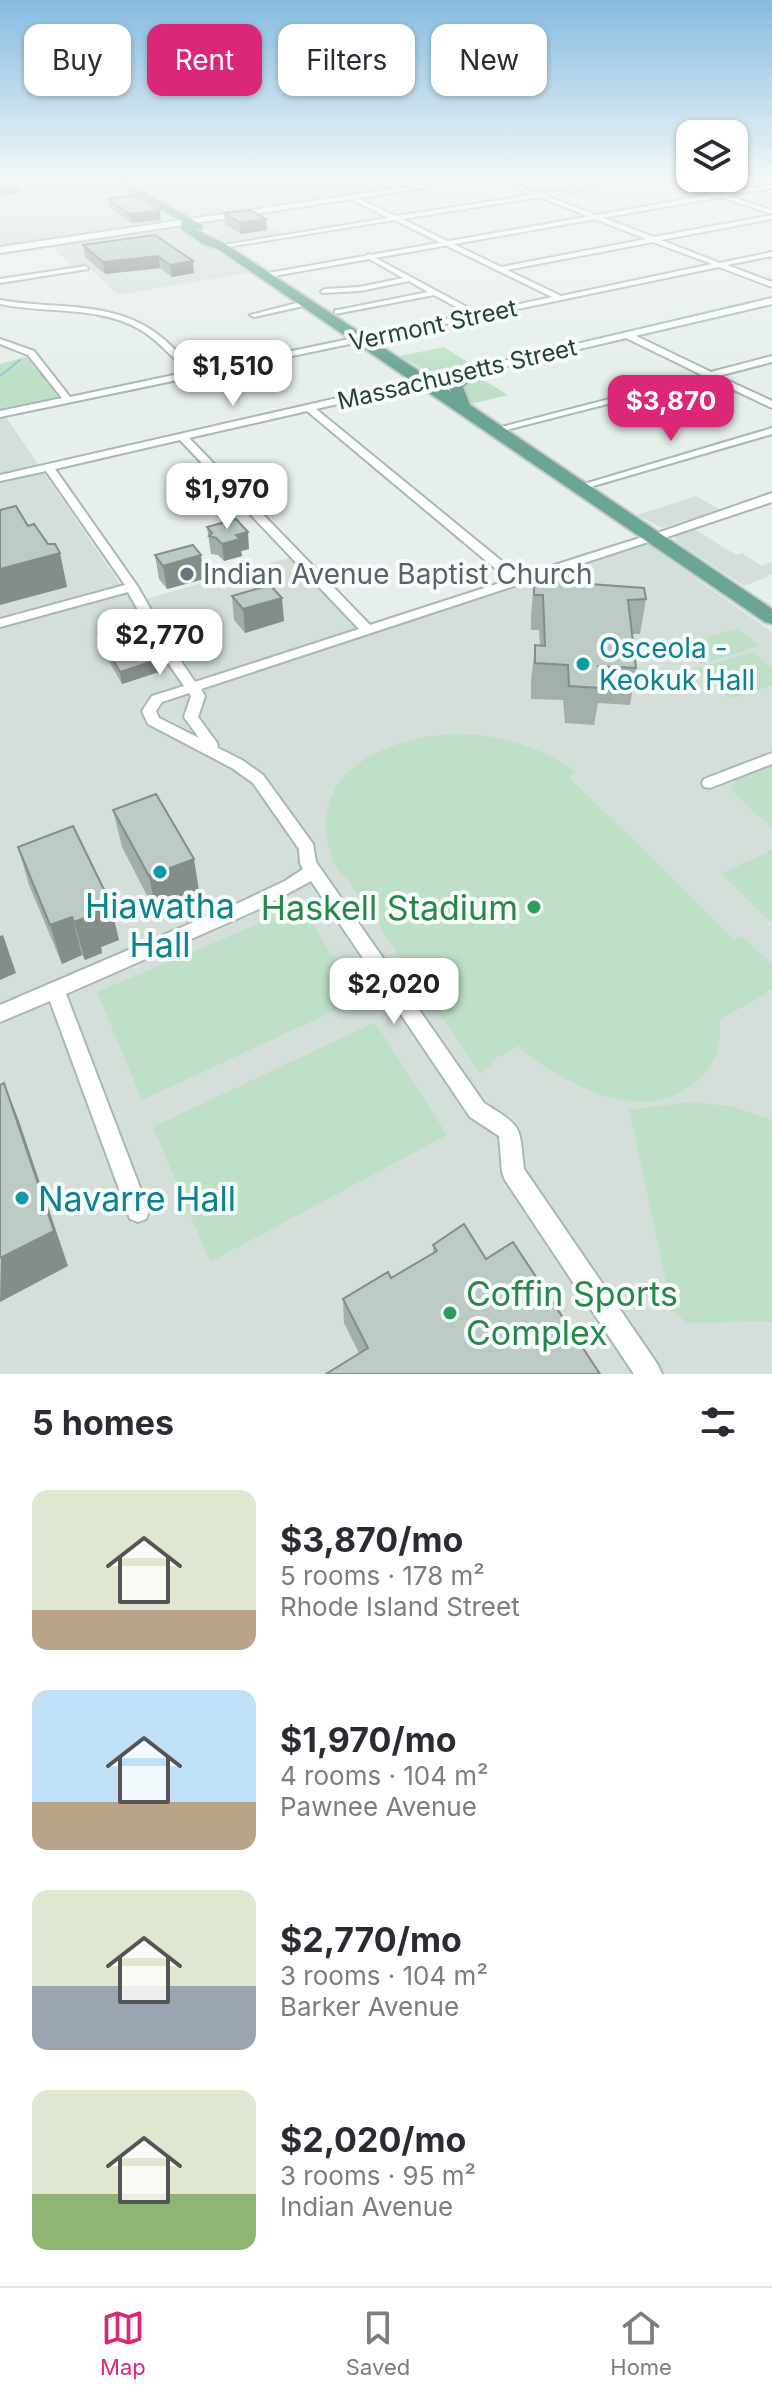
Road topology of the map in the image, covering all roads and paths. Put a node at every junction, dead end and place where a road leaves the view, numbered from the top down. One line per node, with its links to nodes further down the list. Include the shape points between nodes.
1 (33, 245): 9 (main road)
2 (213, 245): 8 (main road)
3 (227, 245): 8 (street)
4 (433, 245): 11 (street)
5 (450, 245): 14 (street)
6 (627, 245): 14 (street)
7 (668, 245): 12 (street)
8 (221, 246): 15 (main road)
9 (0, 250)
10 (772, 254): 12 (street, Vermont Street)
11 (368, 256): 15 (street); 16 (street)
12 (720, 265): 18 (street); 22 (street, Vermont Street)
13 (86, 268): 17 (street)
14 (499, 269): 22 (street)
15 (262, 275): 25 (main road)
16 (409, 279): 19 (street); 21 (street)
17 (0, 281)
18 (772, 285)
19 (360, 289): 20 (street); 26 (street)
20 (325, 291)
21 (435, 293): 26 (street); 29 (street)
22 (560, 298): 29 (street, Vermont Street)
23 (772, 301): 30 (main road, Massachusetts Street)
24 (0, 302): 35 (street, via 131,322)
25 (305, 303): 28 (street); 31 (main road)
26 (383, 303): 27 (street)
27 (338, 312)
28 (254, 315)
29 (476, 315): 31 (street, Vermont Street)
30 (627, 335): 34 (main road, Massachusetts Street); 36 (street)
31 (362, 339): 35 (street, Vermont Street); 37 (main road)
32 (0, 341): 38 (street, via 31,353)
33 (772, 359): 36 (street)
34 (474, 370): 37 (main road, Massachusetts Street); 41 (main road, via 456,387)
35 (195, 374): 38 (street, Vermont Street)
36 (711, 375): 39 (street); 43 (street)
37 (425, 381): 40 (street, Massachusetts Street); 41 (main road)
38 (68, 400): 42 (street, Vermont Street)
39 (772, 405)
40 (309, 408): 45 (street, Massachusetts Street); 51 (street)
41 (464, 408): 43 (main road)
42 (0, 414)
43 (497, 431): 48 (main road)
44 (772, 431): 48 (street)
45 (183, 437): 46 (street, Massachusetts Street); 55 (street)
46 (49, 468): 47 (street, Massachusetts Street); 52 (street)
47 (0, 478)
48 (579, 487): 50 (main road)
49 (772, 497): 50 (street)
50 (653, 537): 51 (street); 53 (main road)
51 (518, 581): 55 (street)
52 (132, 587): 54 (street); 56 (street)
53 (772, 618)
54 (0, 623)
55 (367, 630): 56 (street)
56 (192, 687): 57 (street, via 198,696 193,723); 57 (street, via 150,704 153,721)
57 (221, 755): 60 (street, via 265,788 307,848)
58 (772, 758): 59 (street)
59 (710, 783)
60 (314, 871): 61 (street, via 251,905); 64 (street, via 477,1110 509,1131 513,1172)
61 (55, 990): 62 (street); 63 (street)
62 (0, 1014)
63 (138, 1211)
64 (649, 1374)

